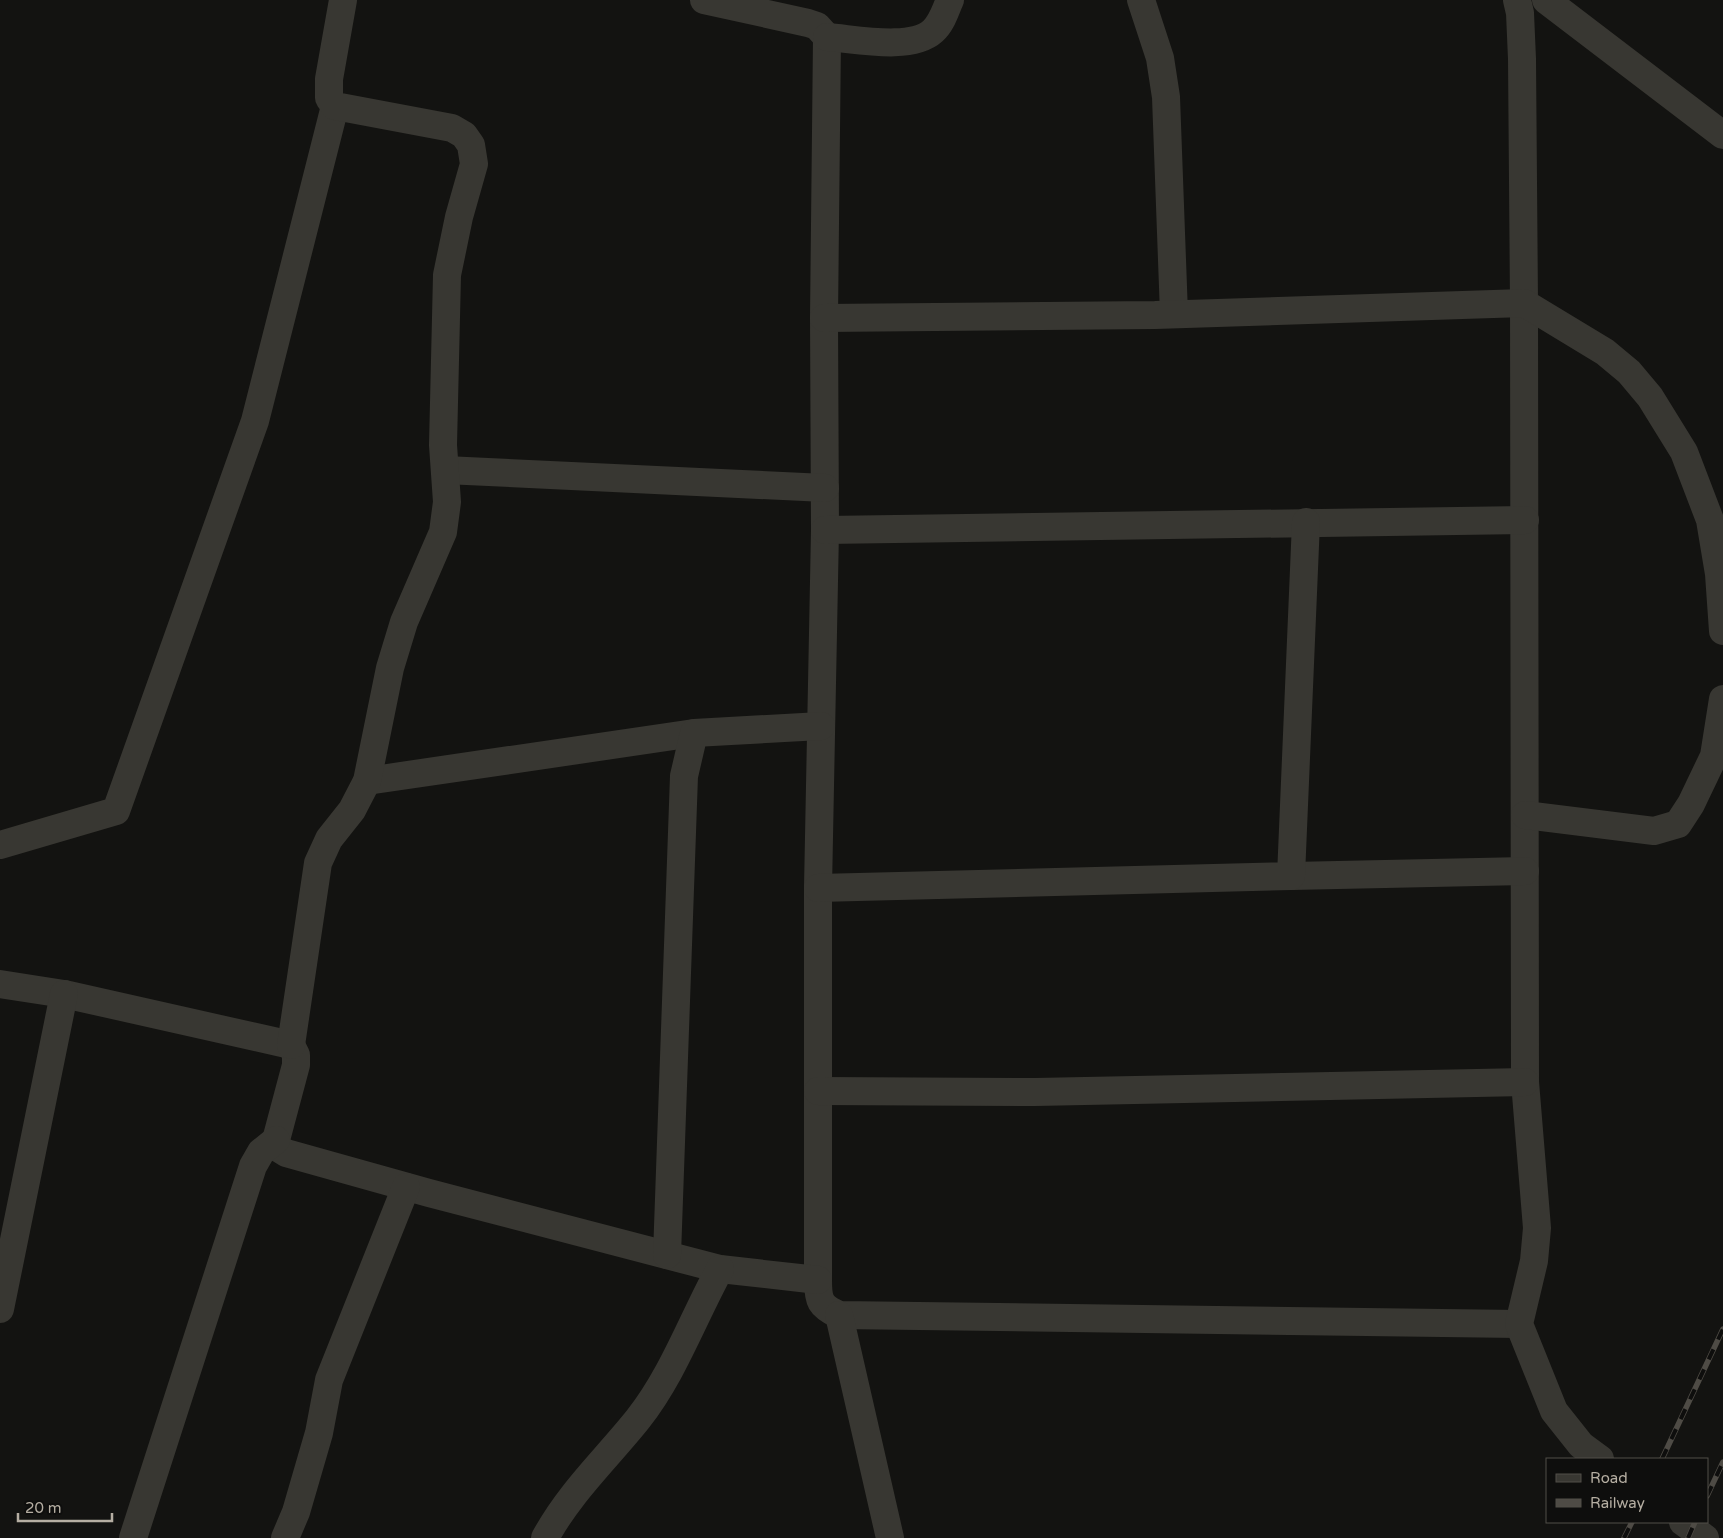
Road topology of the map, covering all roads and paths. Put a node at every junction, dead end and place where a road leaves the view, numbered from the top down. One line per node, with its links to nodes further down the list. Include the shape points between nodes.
1 (343, 0): 8 (street, via 329,79 329,98)
2 (704, 0): 7 (street, via 808,23 817,26)
3 (950, 0): 7 (street, via 942,20 926,36 899,42)
4 (1141, 0): 11 (street, via 1160,58 1166,97)
5 (1517, 0): 10 (street, via 1522,60)
6 (1546, 0): 9 (street)
7 (827, 37): 12 (street)
8 (335, 106): 13 (street, via 452,128 471,145 474,164 447,275); 24 (street, via 255,421 116,811)
9 (1723, 135)
10 (1524, 303): 11 (street); 15 (street); 18 (street, via 1605,352 1629,372 1650,397 1680,444 1710,520 1719,574)
11 (1174, 314): 12 (street)
12 (824, 318): 14 (street)
13 (445, 470): 14 (street); 22 (street, via 447,502 443,532 404,622 390,668)
14 (825, 488): 17 (street)
15 (1525, 520): 16 (street); 23 (street)
16 (1306, 522): 17 (street); 26 (street)
17 (825, 530): 20 (street)
18 (1723, 631)
19 (1723, 699): 23 (street, via 1714,756 1678,824 1654,831)
20 (821, 726): 21 (street); 27 (street)
21 (694, 733): 22 (street); 35 (street, via 684,776)
22 (367, 781): 30 (street, via 352,810 329,839 318,863)
23 (1525, 815): 25 (street)
24 (0, 845)
25 (1525, 871): 26 (street); 31 (street)
26 (1291, 876): 27 (street)
27 (818, 888): 32 (street)
28 (0, 984): 29 (street)
29 (64, 994): 30 (street); 38 (street)
30 (291, 1045): 33 (street, via 296,1065)
31 (1525, 1082): 32 (street, via 1045,1091); 40 (street, via 1537,1228 1534,1261)
32 (818, 1091): 37 (street)
33 (276, 1140): 34 (street, via 278,1148 286,1152); 43 (street, via 261,1152 253,1166)
34 (406, 1187): 35 (street); 44 (street, via 329,1380 319,1432 296,1512)
35 (666, 1255): 36 (street)
36 (720, 1269): 37 (street); 45 (street, via 663,1380 639,1418 558,1513)
37 (818, 1280): 39 (street, via 818,1295 824,1308)
38 (0, 1309)
39 (839, 1315): 40 (street); 46 (street)
40 (1519, 1324): 41 (street, via 1554,1412 1581,1445)
41 (1599, 1458)
42 (1684, 1523): 47 (street)
43 (133, 1538)
44 (285, 1538)
45 (544, 1538)
46 (890, 1538)
47 (1705, 1538)

